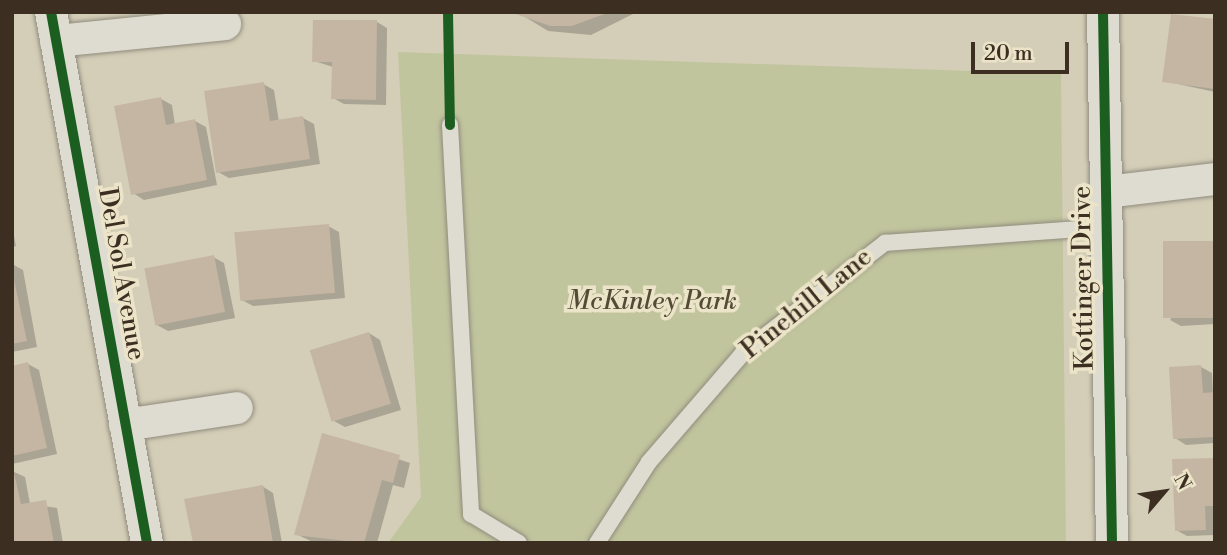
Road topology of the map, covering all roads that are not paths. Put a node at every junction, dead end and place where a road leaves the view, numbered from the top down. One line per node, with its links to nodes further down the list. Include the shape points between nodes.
1 (1103, 12): 6 (street, Kottinger Drive)
2 (225, 24): 3 (street)
3 (54, 26): 9 (street, Del Sol Avenue)
4 (450, 125): 11 (lane, via 471,514)
5 (1215, 179): 6 (street)
6 (1106, 192): 7 (street, Kottinger Drive)
7 (1106, 227): 12 (lane, Pinehill Lane, via 885,243 743,353 649,462); 13 (street, Kottinger Drive)
8 (237, 408): 9 (street)
9 (125, 425): 10 (street, Del Sol Avenue)
10 (147, 543)
11 (519, 543)
12 (597, 543)
13 (1112, 543)

